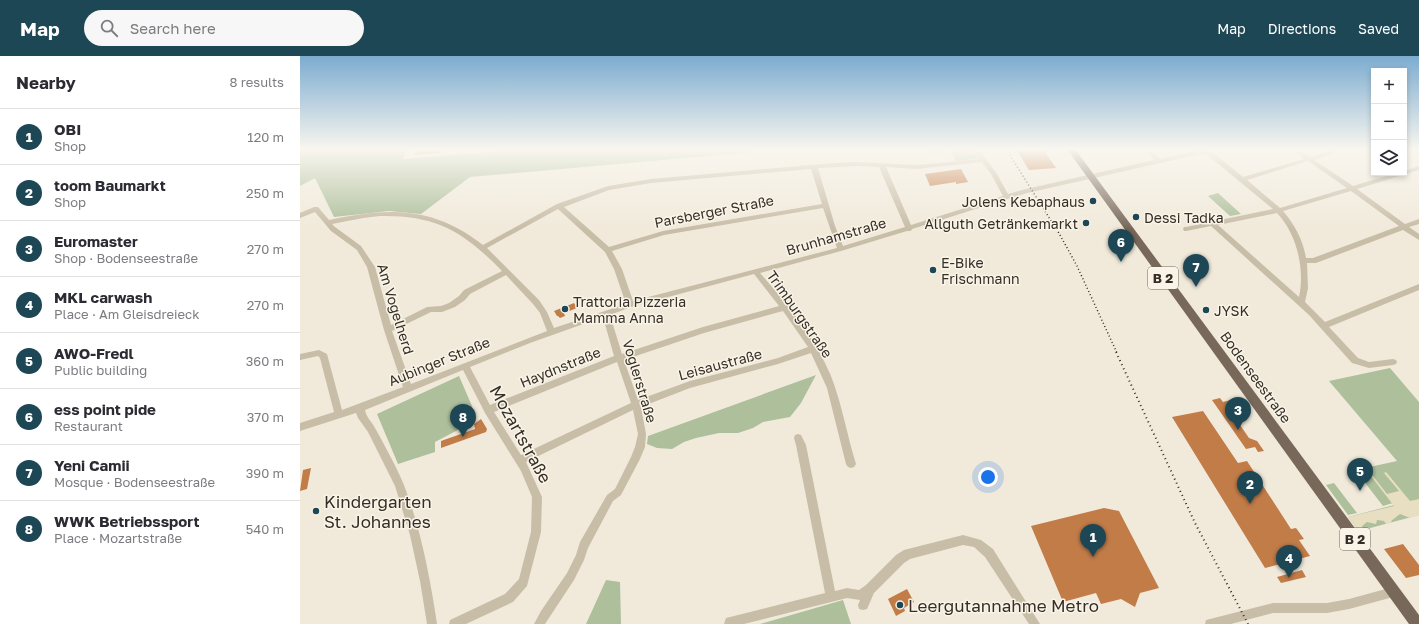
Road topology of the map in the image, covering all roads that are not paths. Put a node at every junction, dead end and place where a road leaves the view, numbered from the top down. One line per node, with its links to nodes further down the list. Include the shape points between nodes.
1 (716, 176): 16 (street, via 630,183 595,192)
2 (817, 176): 15 (street)
3 (886, 176): 24 (street)
4 (996, 176): 11 (street)
5 (1090, 176): 13 (street, Brunhamstraße); 56 (main road, Bodenseestraße / B 2)
6 (1238, 176): 10 (street)
7 (1255, 176): 10 (street)
8 (1333, 176): 12 (street)
9 (1394, 176): 12 (street)
10 (1242, 179): 17 (street)
11 (1000, 183): 13 (street); 14 (street)
12 (1352, 188): 17 (street); 22 (street)
13 (1019, 194): 14 (street, Brunhamstraße)
14 (1007, 198): 24 (street, Brunhamstraße)
15 (826, 205): 27 (street); 28 (street, Parsberger Straße, via 663,233)
16 (559, 206): 26 (street); 28 (street)
17 (1280, 210): 21 (street); 29 (street, via 1291,225)
18 (300, 216): 20 (street, Am Vogelherd, via 316,209)
19 (1419, 221): 22 (street)
20 (328, 222): 26 (street, via 367,215 405,214 444,223 463,233); 39 (street, Am Vogelherd, via 333,229 359,248 371,267)
21 (1213, 224): 23 (street); 33 (street)
22 (1404, 226): 25 (street); 29 (street, via 1313,261)
23 (1186, 228)
24 (909, 229): 27 (street, Brunhamstraße)
25 (1419, 238)
26 (482, 248): 30 (street)
27 (841, 249): 31 (street, Brunhamstraße)
28 (608, 250): 34 (street, via 618,269)
29 (1304, 260): 33 (street)
30 (506, 272): 39 (street, via 467,292 452,305 442,309 430,309); 40 (street, via 536,302)
31 (755, 272): 34 (street, Brunhamstraße); 35 (street, Trimburgstraße)
32 (1419, 287): 38 (street)
33 (1302, 302): 38 (street)
34 (630, 305): 36 (street, Brunhamstraße)
35 (784, 308): 41 (street, Trimburgstraße); 43 (street, Haydnstraße, via 703,330)
36 (606, 313): 37 (street, Brunhamstraße); 43 (street, Voglerstraße)
37 (588, 320): 40 (street, Aubinger Straße)
38 (1325, 325): 44 (street, via 1355,361 1369,365)
39 (388, 330): 46 (street, Am Vogelherd)
40 (552, 333): 45 (street, Aubinger Straße)
41 (812, 349): 47 (street, Leisaustraße, via 763,366 700,382); 54 (street, Trimburgstraße, via 822,364 830,387)
42 (300, 357): 50 (street, via 319,353 324,356)
43 (619, 358): 47 (street, Voglerstraße); 49 (street, Haydnstraße)
44 (1393, 362)
45 (465, 366): 46 (street, Aubinger Straße); 49 (street, Mozartstraße)
46 (408, 389): 48 (street, Aubinger Straße)
47 (636, 405): 53 (street, Leisaustraße); 61 (street, Voglerstraße, via 642,434 640,447 618,492 610,498 558,598 549,605)
48 (360, 408): 50 (street, Aubinger Straße); 59 (street, via 399,485 415,534)
49 (488, 410): 53 (street, Mozartstraße)
50 (339, 415): 51 (street, Aubinger Straße)
51 (300, 427)
52 (798, 438): 57 (street)
53 (521, 464): 60 (street, Mozartstraße, via 537,497 536,532 523,582 509,598)
54 (851, 464)
55 (870, 589): 57 (street, via 860,595 847,592); 58 (street); 63 (street, via 908,554 963,540 973,541 982,545 989,553)
56 (1393, 592): 64 (street, via 1327,608 1273,608); 65 (main road, Bodenseestraße / B 2)
57 (831, 596): 62 (street)
58 (863, 605)
59 (432, 624)
60 (454, 624)
61 (539, 624)
62 (729, 624)
63 (1034, 624)
64 (1210, 624)
65 (1417, 624)

